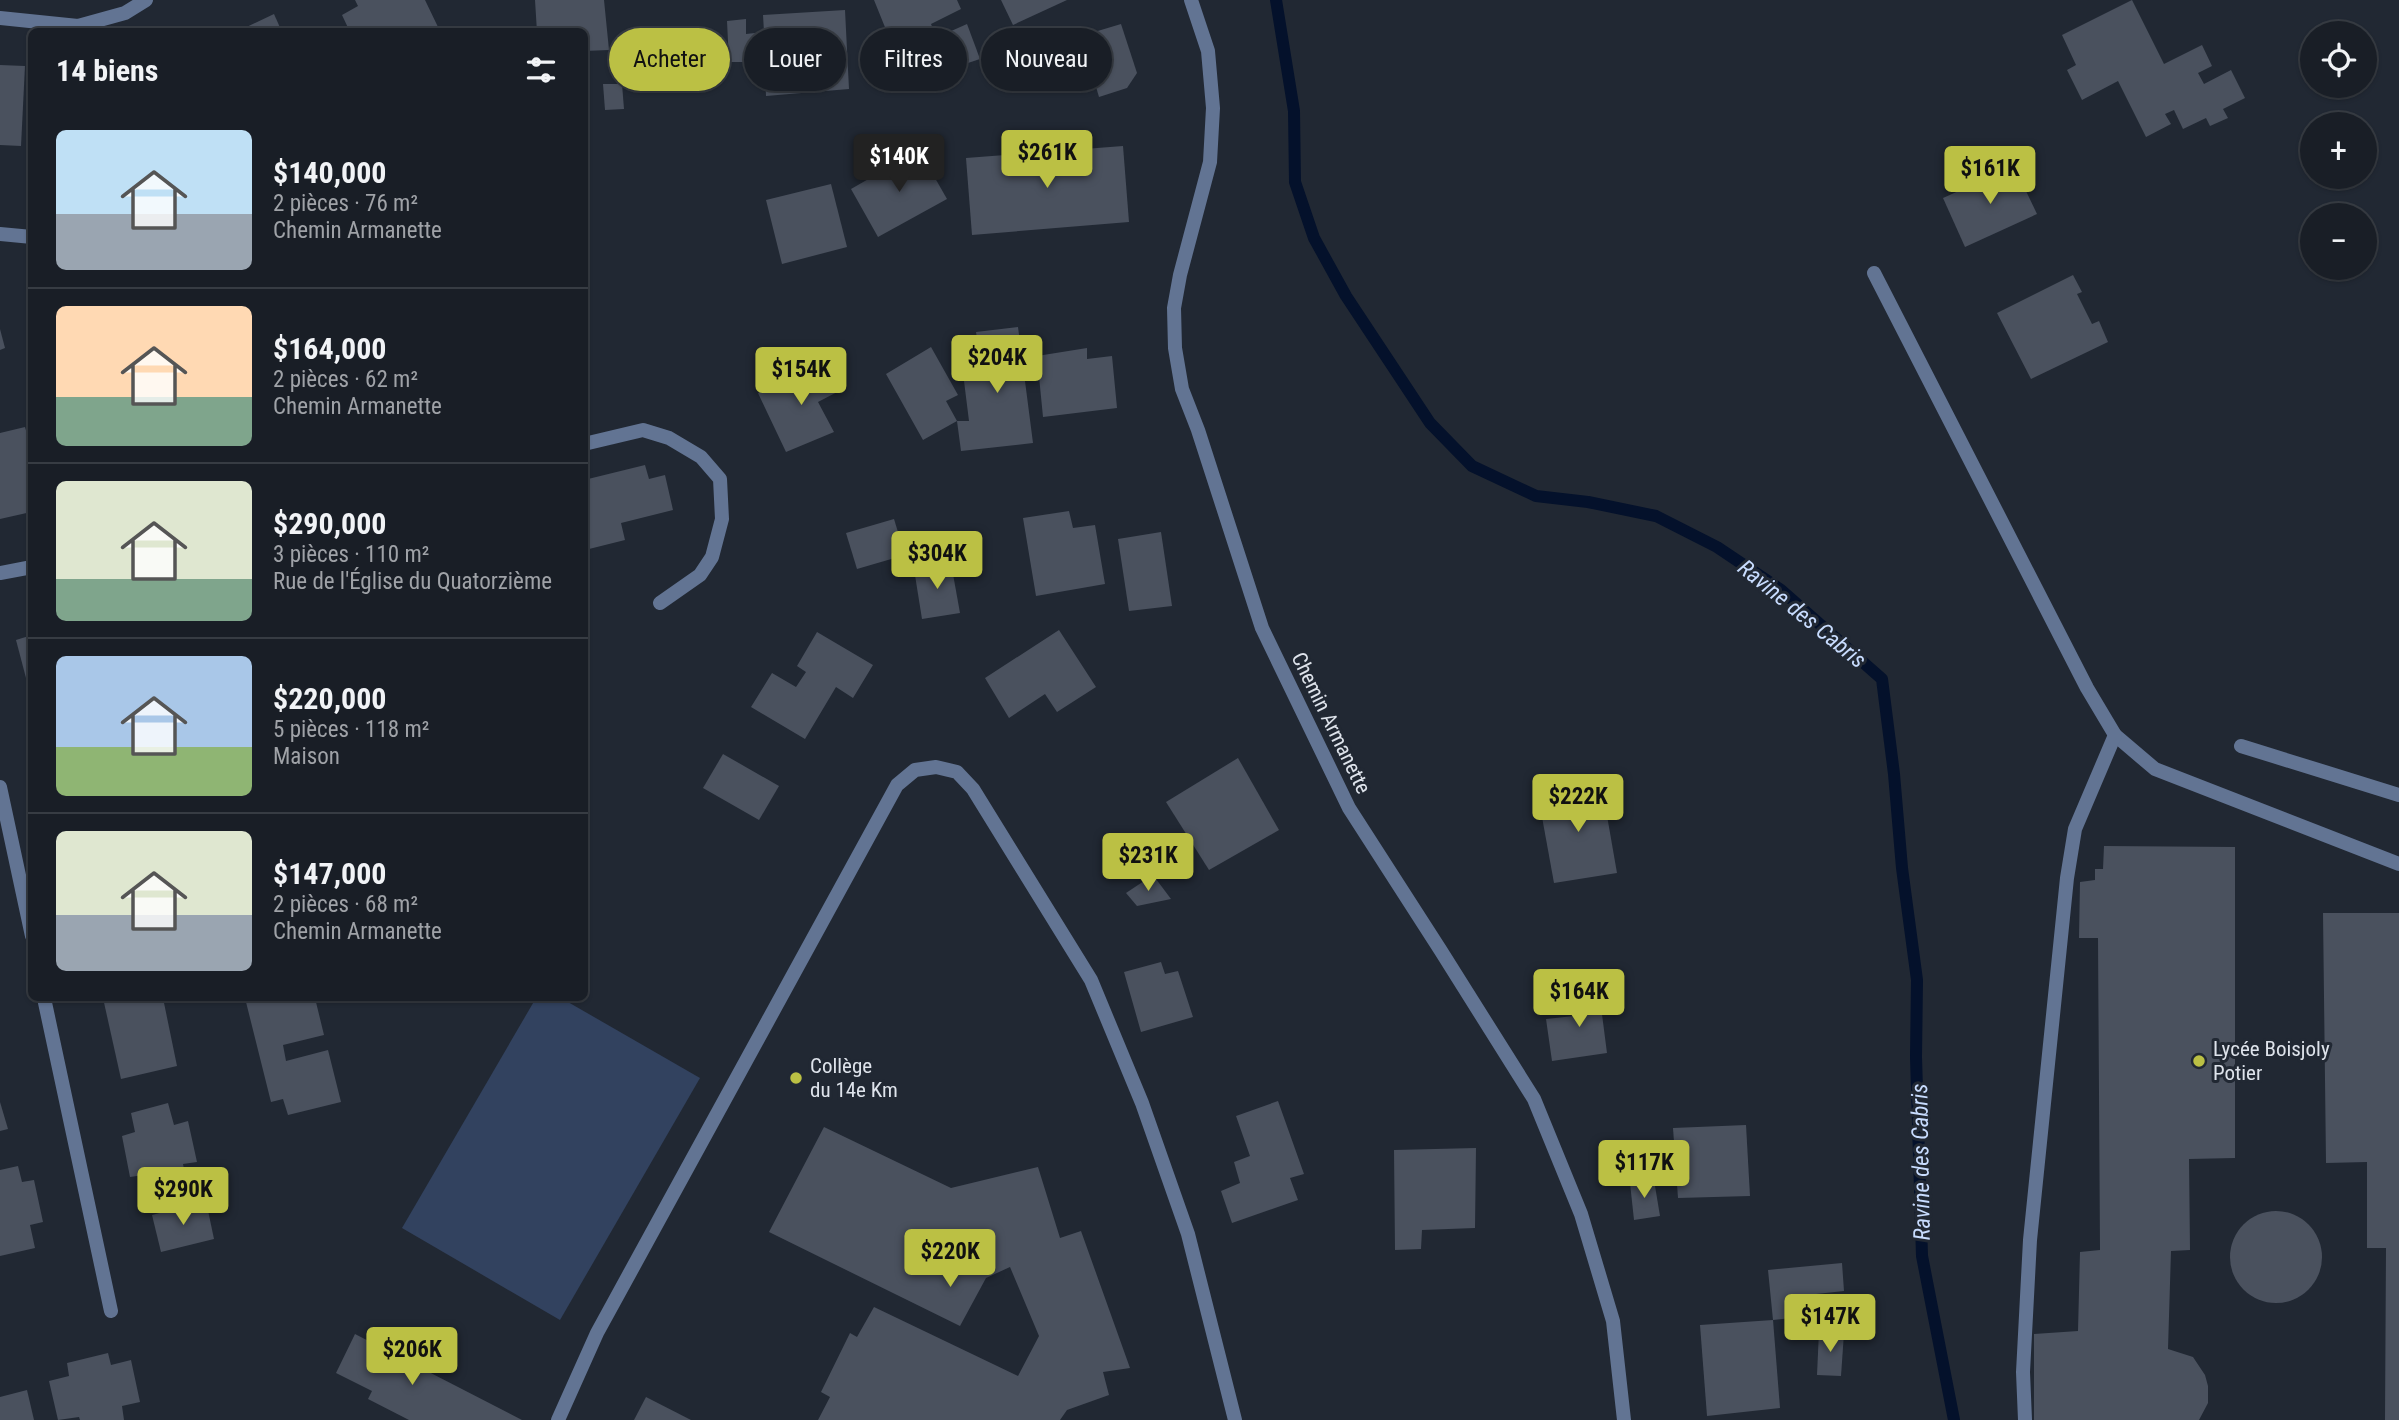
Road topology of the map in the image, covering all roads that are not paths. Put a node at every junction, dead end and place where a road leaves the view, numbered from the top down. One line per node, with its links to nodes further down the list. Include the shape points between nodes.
1 (146, 0): 3 (street, via 125,13 78,26)
2 (1191, 0): 21 (street, Chemin Armanette, via 1208,51 1213,108 1210,162 1174,308 1182,390 1262,628 1349,808 1534,1099 1581,1214 1613,1321)
3 (0, 18)
4 (0, 234): 5 (street)
5 (28, 237)
6 (1874, 273): 11 (street)
7 (588, 443): 10 (street, via 643,430 669,438 701,457 720,479 722,519 712,557 700,575)
8 (28, 568): 9 (street)
9 (0, 573)
10 (660, 603)
11 (2115, 735): 15 (street, via 2155,769); 22 (street, via 2075,829 2067,878 2030,1240)
12 (2241, 746): 14 (street)
13 (0, 787): 16 (street)
14 (2399, 795)
15 (2399, 864)
16 (28, 917)
17 (45, 1001): 18 (street)
18 (111, 1311)
19 (558, 1420): 20 (street, via 597,1333 897,785 915,770 936,767 957,772 973,789 1091,980 1142,1103 1188,1234)
20 (1235, 1420)
21 (1623, 1420)
22 (2025, 1420)

